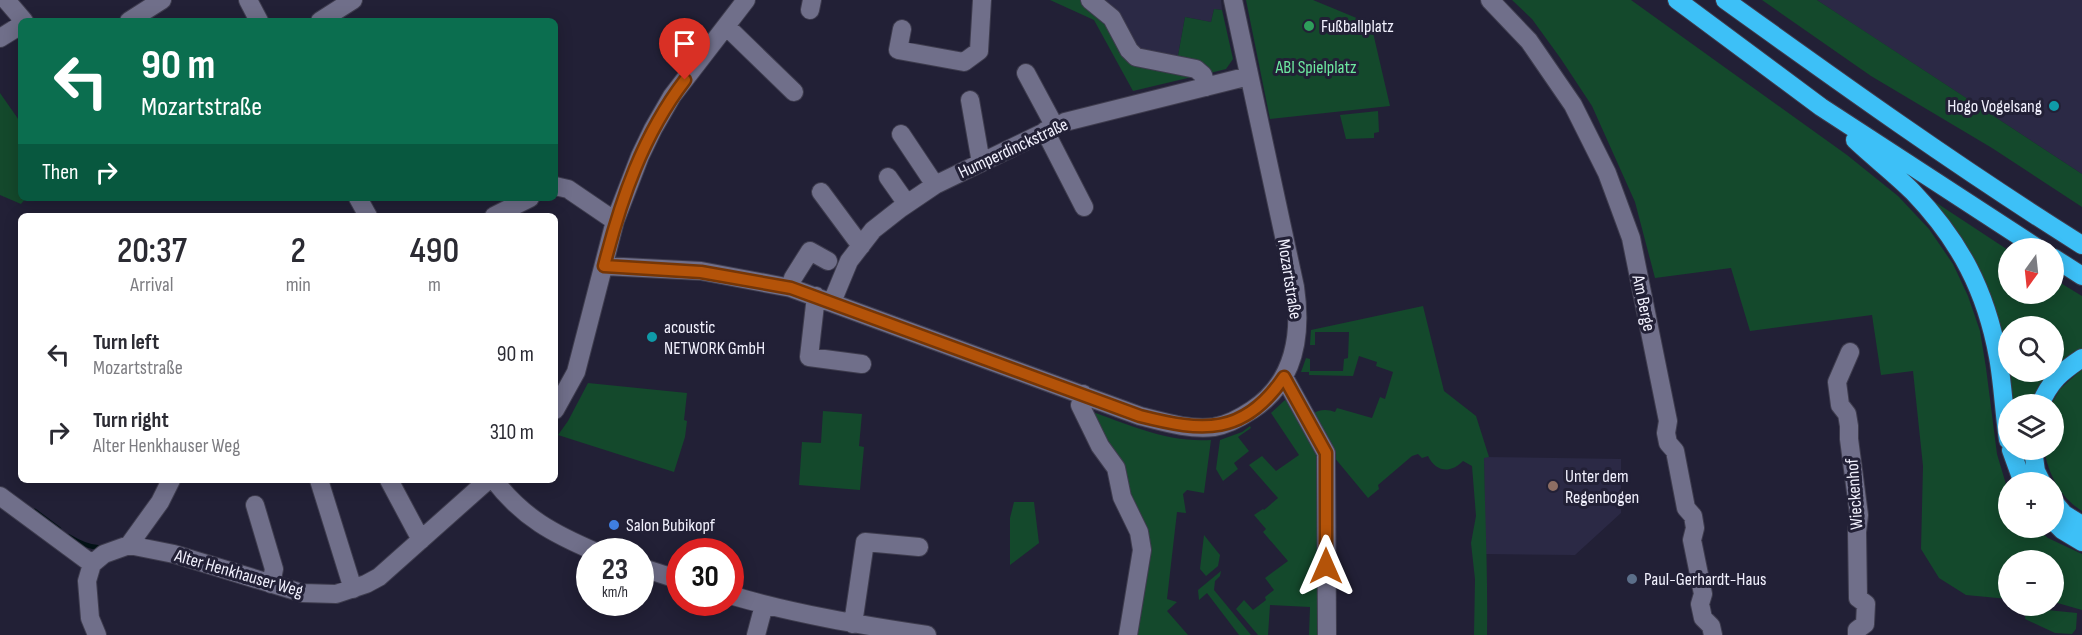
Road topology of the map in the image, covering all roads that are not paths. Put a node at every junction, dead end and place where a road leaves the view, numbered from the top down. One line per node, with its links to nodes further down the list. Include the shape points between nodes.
1 (6, 0): 12 (street)
2 (162, 0): 13 (street)
3 (248, 0): 14 (street)
4 (353, 0): 15 (street)
5 (746, 0): 16 (street)
6 (982, 0): 18 (street, via 979,51 964,62 898,50)
7 (1090, 0): 22 (street, via 1112,18 1136,57 1196,69 1203,75)
8 (1233, 0): 21 (street, Mozartstraße)
9 (1490, 0): 81 (street, Am Berge, via 1529,41 1573,105 1607,173 1631,238 1668,421 1668,443 1675,451 1686,508 1693,516 1692,540 1703,594 1700,604)
10 (1677, 0): 25 (highway)
11 (1725, 0): 39 (highway, via 1925,143)
12 (21, 18)
13 (134, 18)
14 (257, 18)
15 (325, 18)
16 (726, 26): 23 (street); 37 (street, via 672,96 653,129)
17 (18, 27): 19 (street)
18 (902, 29)
19 (0, 38)
20 (1026, 73): 26 (street)
21 (1249, 76): 22 (street, Humperdinckstraße); 50 (street, Mozartstraße, via 1297,302 1295,350)
22 (1206, 87): 26 (street, Humperdinckstraße)
23 (794, 92)
24 (970, 100): 28 (street)
25 (1821, 107): 38 (highway); 52 (highway, via 1912,191 1945,228 1971,270 1988,313)
26 (1050, 129): 28 (street, Humperdinckstraße); 35 (street)
27 (901, 134): 30 (street)
28 (981, 163): 30 (street, Humperdinckstraße)
29 (888, 177): 34 (street)
30 (935, 185): 34 (street, Humperdinckstraße)
31 (558, 187): 37 (street, via 568,189)
32 (821, 192): 40 (street)
33 (524, 201): 36 (street)
34 (907, 204): 40 (street, Humperdinckstraße, via 873,230)
35 (1084, 207)
36 (500, 213)
37 (615, 221): 43 (street)
38 (2022, 238)
39 (2082, 244)
40 (861, 246): 46 (street, Humperdinckstraße)
41 (828, 261): 45 (street, via 810,251)
42 (2064, 264): 44 (highway)
43 (604, 266): 45 (street, Mozartstraße, via 701,272); 54 (street, via 576,372)
44 (2082, 276)
45 (791, 288): 46 (street, Mozartstraße)
46 (824, 299): 49 (street, Humperdinckstraße, via 809,357); 51 (street, Mozartstraße)
47 (1850, 352): 82 (street, Wieckenhof, via 1837,382 1839,405 1847,414 1849,426 1859,515 1858,598 1866,604 1865,624)
48 (2082, 358): 53 (highway, via 2061,371)
49 (862, 363)
50 (1284, 377): 51 (street, Mozartstraße, via 1263,403 1248,413 1233,422 1209,427 1180,426 1140,416); 80 (street, via 1326,453)
51 (1083, 394): 79 (street, via 1080,405 1116,468 1122,497 1141,540)
52 (2003, 394)
53 (2046, 394)
54 (558, 405)
55 (170, 483): 68 (street)
56 (320, 483): 72 (street)
57 (391, 483): 65 (street)
58 (485, 483): 65 (street, Alter Henkhauser Weg)
59 (497, 483): 67 (street, via 541,526)
60 (0, 496): 70 (street)
61 (255, 505): 71 (street, via 274,569)
62 (2064, 514): 63 (highway)
63 (2082, 525)
64 (2064, 531): 66 (highway)
65 (421, 540): 72 (street, Alter Henkhauser Weg, via 379,577)
66 (2082, 542)
67 (576, 543)
68 (129, 545): 70 (street, via 104,554); 71 (street, Alter Henkhauser Weg, via 174,554)
69 (919, 547): 75 (street, via 864,542)
70 (92, 564): 76 (street, via 87,581 90,618)
71 (271, 584): 72 (street, Alter Henkhauser Weg, via 320,594)
72 (353, 589)
73 (744, 599): 74 (street)
74 (764, 605): 75 (street); 77 (street)
75 (853, 624): 78 (street)
76 (98, 635)
77 (756, 635)
78 (927, 635)
79 (1128, 635)
80 (1327, 635)
81 (1713, 635)
82 (1857, 635)

